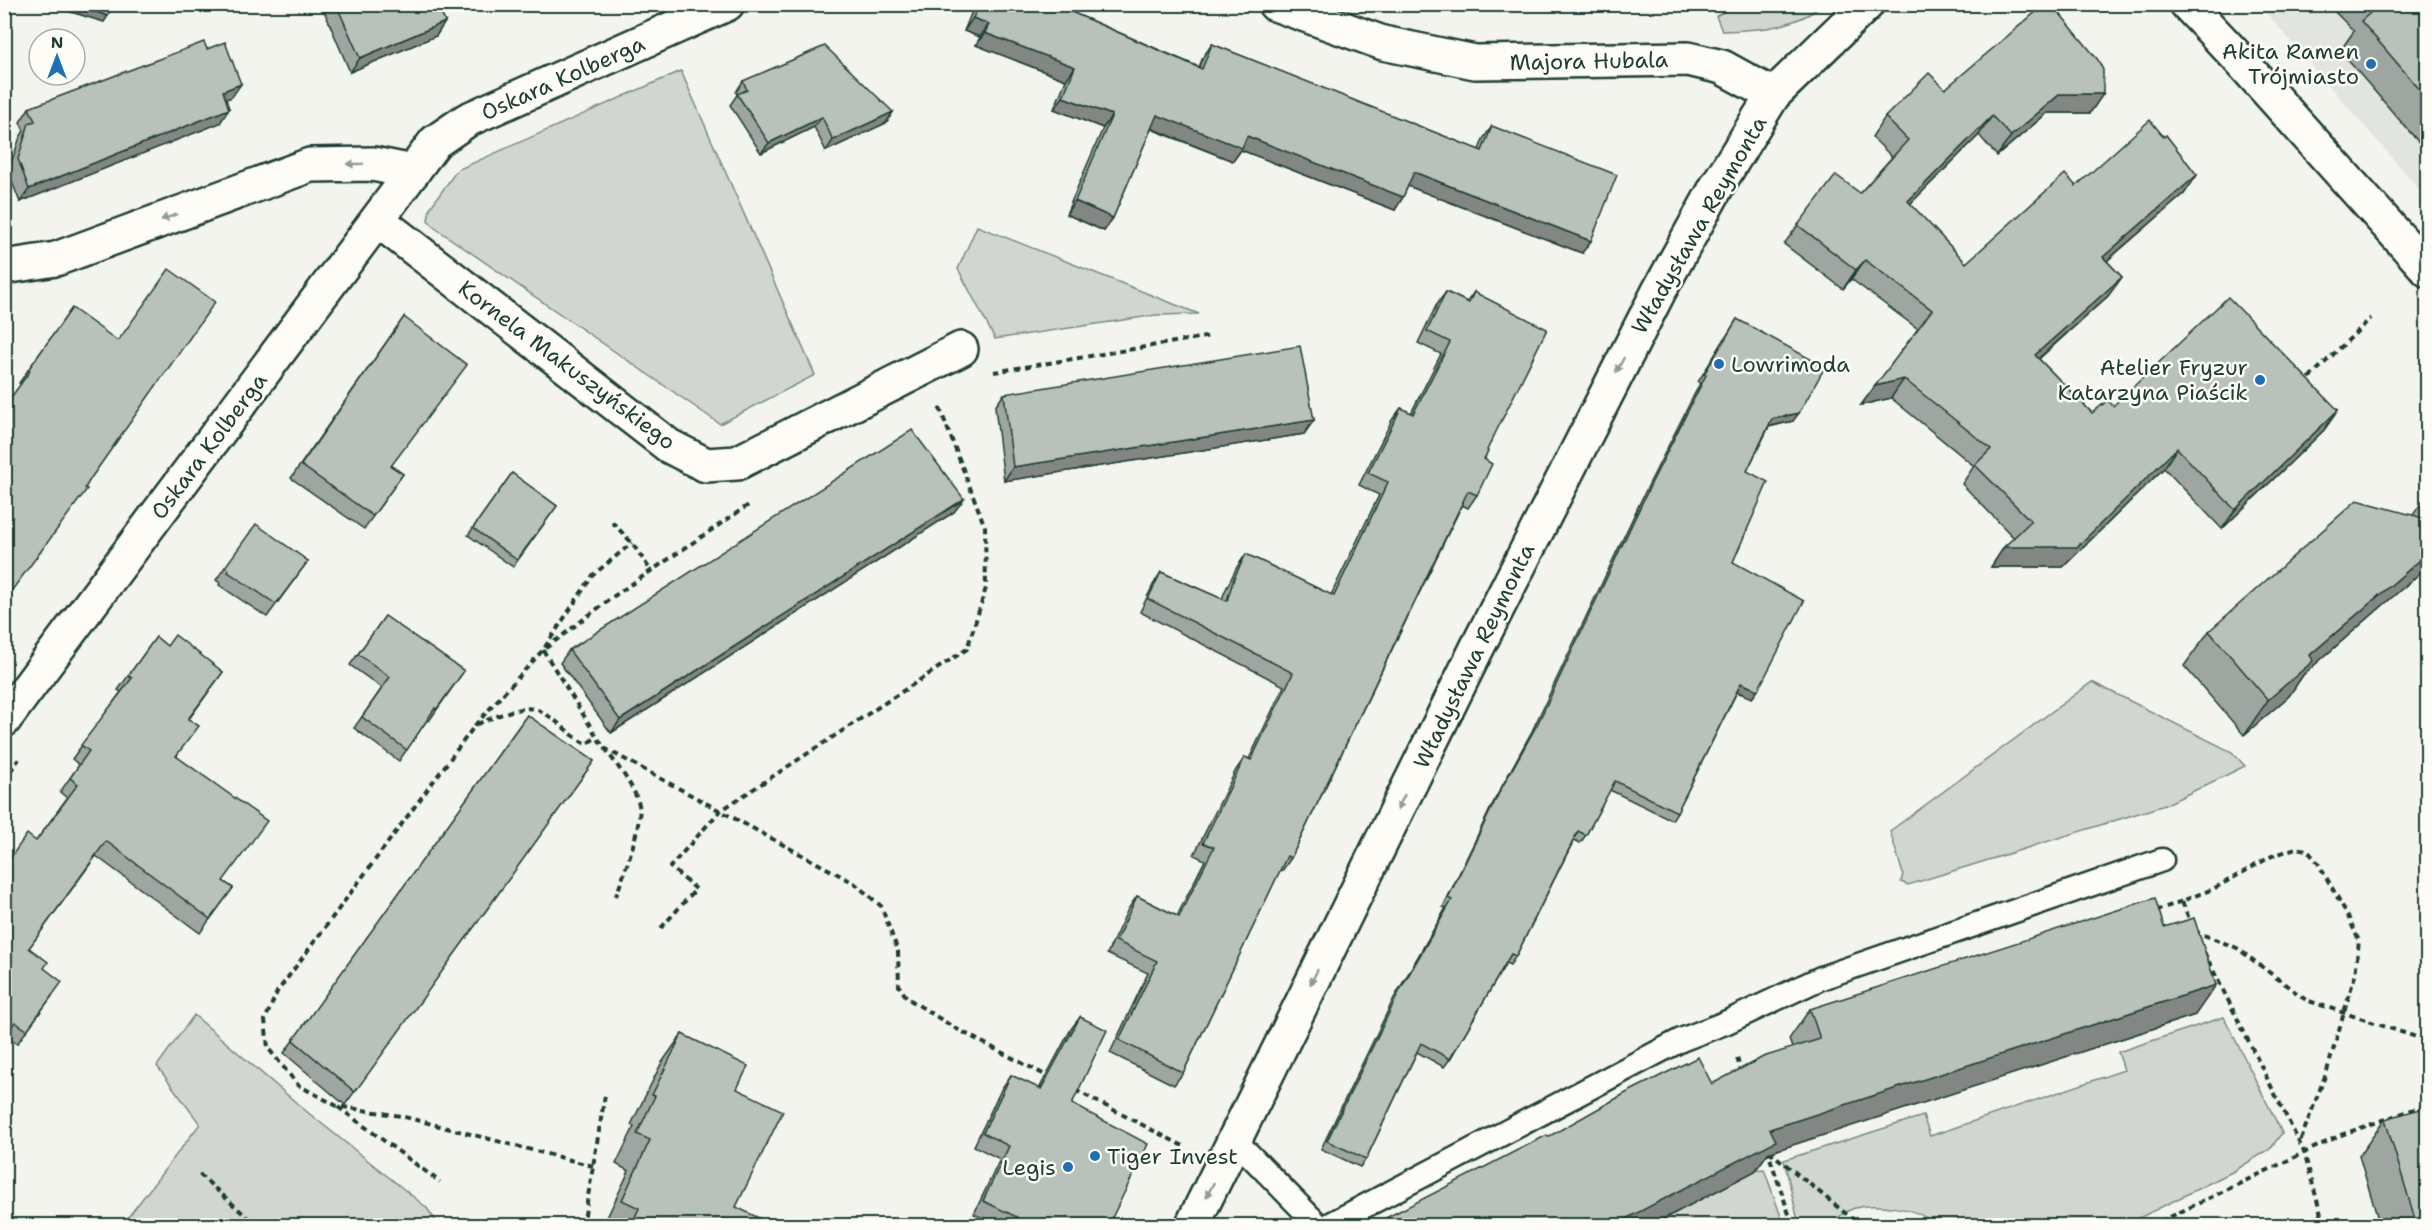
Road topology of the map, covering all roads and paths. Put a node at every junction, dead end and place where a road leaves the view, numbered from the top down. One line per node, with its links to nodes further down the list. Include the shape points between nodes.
1 (728, 4): 6 (street, Oskara Kolberga, via 467,120 435,142)
2 (1275, 4): 5 (street, Majora Hubala, via 1383,43 1475,62 1688,59 1722,67)
3 (1867, 4): 5 (street)
4 (2187, 4): 9 (street)
5 (1773, 95): 41 (street, Władysława Reymonta, one-way to 41, via 1717,186 1595,412)
6 (413, 172): 7 (street, Oskara Kolberga); 8 (street, one-way to 8, via 373,164 310,165 56,259)
7 (379, 220): 12 (street, Kornela Makuszyńskiego, via 669,446 706,465 737,462); 21 (street, Oskara Kolberga)
8 (4, 267)
9 (2427, 270)
10 (2370, 318): 14 (path)
11 (1211, 336): 13 (path)
12 (961, 349)
13 (988, 374)
14 (2309, 378)
15 (937, 400): 25 (path, via 985,527 986,588 967,649)
16 (756, 500): 19 (path)
17 (612, 522): 18 (path)
18 (632, 543): 19 (path); 20 (path, via 593,574)
19 (651, 571): 20 (path)
20 (543, 650): 22 (path); 23 (path)
21 (4, 720)
22 (476, 724): 23 (path, via 524,708 538,709 586,744); 40 (path, via 277,992 265,1020 268,1048 298,1085)
23 (597, 737): 24 (path)
24 (604, 748): 25 (path); 27 (path, via 632,788 639,806)
25 (720, 811): 30 (path, via 670,867 696,889); 35 (path, via 854,883 881,906 898,951 898,986 907,998)
26 (2162, 860): 33 (lane, via 1821,978)
27 (616, 896)
28 (2182, 902): 29 (path); 31 (path); 32 (path, via 2272,856 2296,848 2307,850 2359,941 2355,975)
29 (2149, 913)
30 (661, 928)
31 (2194, 931): 32 (path, via 2236,948 2306,1000); 43 (path)
32 (2343, 1014): 34 (path); 43 (path, via 2327,1071)
33 (1725, 1023): 36 (path); 56 (lane, via 1681,1040)
34 (2427, 1041)
35 (1056, 1081)
36 (1746, 1085)
37 (1067, 1086): 44 (path)
38 (605, 1095): 47 (path)
39 (2427, 1104): 46 (path)
40 (337, 1106): 47 (path, via 401,1116); 49 (path)
41 (1235, 1140): 54 (street, Władysława Reymonta, one-way to 54); 55 (lane)
42 (1764, 1140): 45 (path)
43 (2299, 1144): 46 (path)
44 (1191, 1150)
45 (1768, 1151): 57 (path); 58 (path)
46 (2304, 1152): 59 (path); 60 (path)
47 (593, 1166): 53 (path)
48 (199, 1174): 52 (path)
49 (440, 1182)
50 (135, 1218): 51 (path)
51 (133, 1226)
52 (257, 1226)
53 (583, 1226)
54 (1192, 1226)
55 (1319, 1226)
56 (1328, 1226)
57 (1793, 1226)
58 (1861, 1226)
59 (2151, 1226)
60 (2324, 1226)

